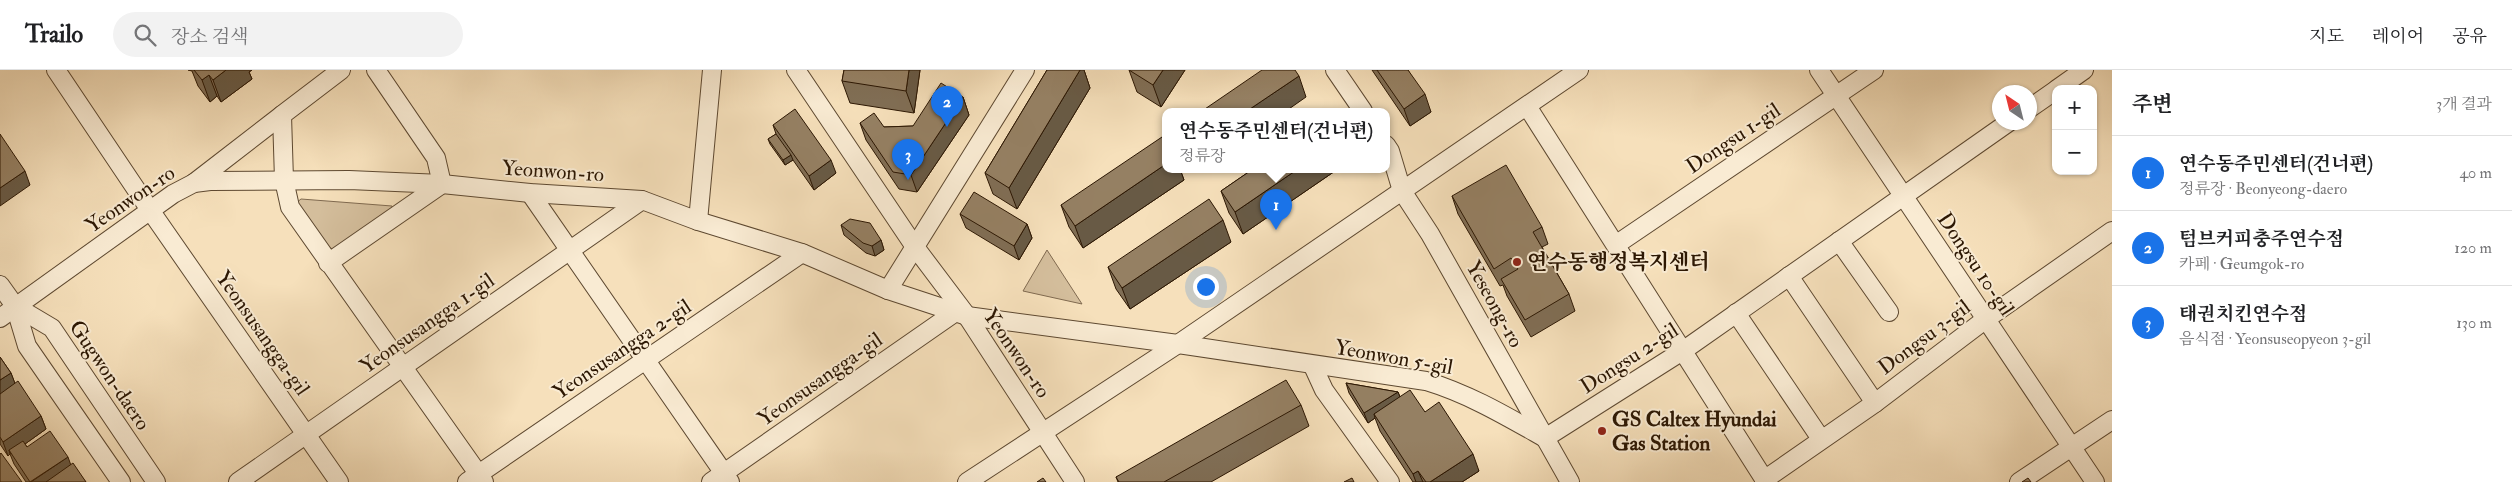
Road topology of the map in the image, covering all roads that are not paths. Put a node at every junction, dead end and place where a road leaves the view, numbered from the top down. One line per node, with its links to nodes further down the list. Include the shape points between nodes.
1 (56, 70): 28 (street, Yeonsusangga-gil)
2 (341, 70): 18 (street)
3 (376, 70): 23 (street, via 436,158)
4 (712, 70): 29 (street)
5 (796, 70): 33 (street)
6 (1025, 70): 33 (street)
7 (1335, 70): 17 (street)
8 (1580, 70): 16 (street)
9 (1819, 70): 14 (street, Dongsu 10-gil)
10 (1874, 70): 14 (street, Dongsu 1-gil)
11 (2084, 70): 12 (street)
12 (2063, 85)
13 (2052, 93): 15 (street)
14 (1837, 96): 26 (street, Dongsu 10-gil); 32 (street, Dongsu 1-gil)
15 (2037, 103)
16 (1527, 106): 24 (street); 32 (street)
17 (1361, 108)
18 (282, 114): 21 (street); 22 (street)
19 (1997, 130): 26 (street, Dongsu 2-gil)
20 (1390, 151): 24 (street, Yeseong-ro)
21 (284, 180): 22 (street, Yeonwon-ro); 23 (street, Yeonwon-ro); 36 (street, via 292,212)
22 (194, 184): 28 (street, Yeonwon-ro)
23 (442, 184): 25 (street, Yeonwon-ro); 36 (street)
24 (1402, 191): 46 (street); 55 (street, Yeseong-ro, via 1430,234)
25 (530, 193): 27 (street, Yeonwon-ro); 34 (street)
26 (1904, 195): 31 (street, Dongsu 2-gil); 45 (street, Dongsu 10-gil)
27 (642, 200): 29 (street, Yeonwon-ro); 34 (street, Yeonsusangga 1-gil)
28 (150, 210): 40 (street, Yeonwon-ro); 54 (street, Yeonsusangga-gil)
29 (698, 221): 35 (street, Yeonwon-ro)
30 (2112, 232): 45 (street, Dongsu 3-gil)
31 (1840, 241): 37 (street, Dongsu 2-gil); 41 (street)
32 (1617, 244): 47 (street)
33 (915, 247): 39 (street); 43 (street)
34 (568, 250): 48 (street); 50 (street, Yeonsusangga 1-gil)
35 (802, 254): 39 (street, Yeonwon-ro); 48 (street, Yeonsusangga 2-gil)
36 (328, 263): 50 (street)
37 (1789, 276): 42 (street, Dongsu 2-gil); 51 (street)
38 (0, 285): 40 (street, Gugwon-daero)
39 (888, 290): 43 (street, Yeonwon-ro)
40 (15, 306): 44 (street, Yeonwon-ro); 61 (street, Gugwon-daero, via 27,346); 62 (street, Gugwon-daero, via 52,328)
41 (1890, 312)
42 (1736, 314): 47 (street, Dongsu 2-gil); 56 (street)
43 (960, 315): 46 (street, Yeonwon 5-gil); 53 (street, Yeonwon-ro); 59 (street, Yeonsusangga-gil)
44 (0, 318)
45 (1986, 319): 51 (street, Dongsu 3-gil); 57 (street, Dongsu 10-gil)
46 (1178, 344): 49 (street, Yeonwon 5-gil); 53 (street)
47 (1684, 350): 55 (street, Dongsu 2-gil); 60 (street)
48 (646, 361): 58 (street, Yeonsusangga 2-gil); 59 (street)
49 (1313, 366): 55 (street, Yeonwon 5-gil, via 1426,381 1456,390); 67 (street, Yeonwon 5-gil, via 1324,390)
50 (403, 368): 54 (street, Yeonsusangga 1-gil); 58 (street)
51 (1875, 403): 56 (street, Dongsu 3-gil)
52 (2112, 420): 57 (street)
53 (1042, 432): 65 (street); 66 (street, Yeonwon-ro)
54 (306, 435): 63 (street, Yeonsusangga 1-gil); 64 (street, Yeonsusangga-gil)
55 (1545, 438): 68 (street, Yeseong-ro)
56 (1821, 439): 60 (street, Dongsu 3-gil)
57 (2072, 448): 69 (street); 70 (street, Dongsu 10-gil)
58 (476, 479)
59 (722, 479)
60 (1765, 481)
61 (121, 482)
62 (156, 482)
63 (238, 482)
64 (339, 482)
65 (967, 482)
66 (1075, 482)
67 (1390, 482)
68 (1570, 482)
69 (2019, 482)
70 (2095, 482)

